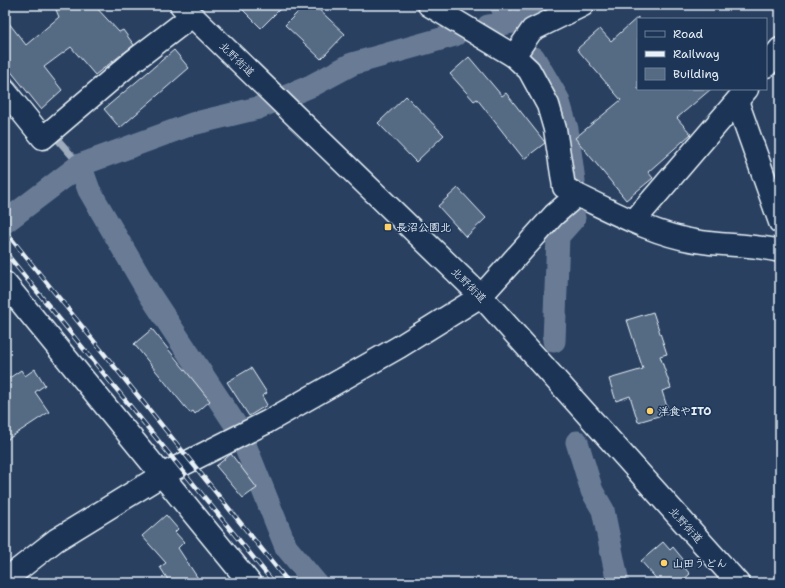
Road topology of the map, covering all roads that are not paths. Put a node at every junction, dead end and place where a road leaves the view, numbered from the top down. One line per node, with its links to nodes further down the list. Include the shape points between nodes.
1 (429, 5): 5 (street)
2 (583, 5): 5 (street, via 532,30)
3 (187, 10): 7 (street, via 132,62 43,138); 14 (street, 北野街道)
4 (780, 49): 6 (street)
5 (514, 56): 9 (street, via 529,70 548,104 555,129 564,187)
6 (767, 65)
7 (5, 91)
8 (742, 95): 10 (street); 11 (street)
9 (577, 195): 10 (street); 14 (street, via 554,215)
10 (634, 221): 12 (street, via 660,233 696,242)
11 (780, 222)
12 (780, 251)
13 (5, 283): 15 (street)
14 (481, 296): 15 (street, via 399,347 267,422); 18 (street, 北野街道)
15 (162, 475): 16 (street, via 56,540); 17 (street)
16 (5, 580)
17 (250, 583)
18 (738, 583)

